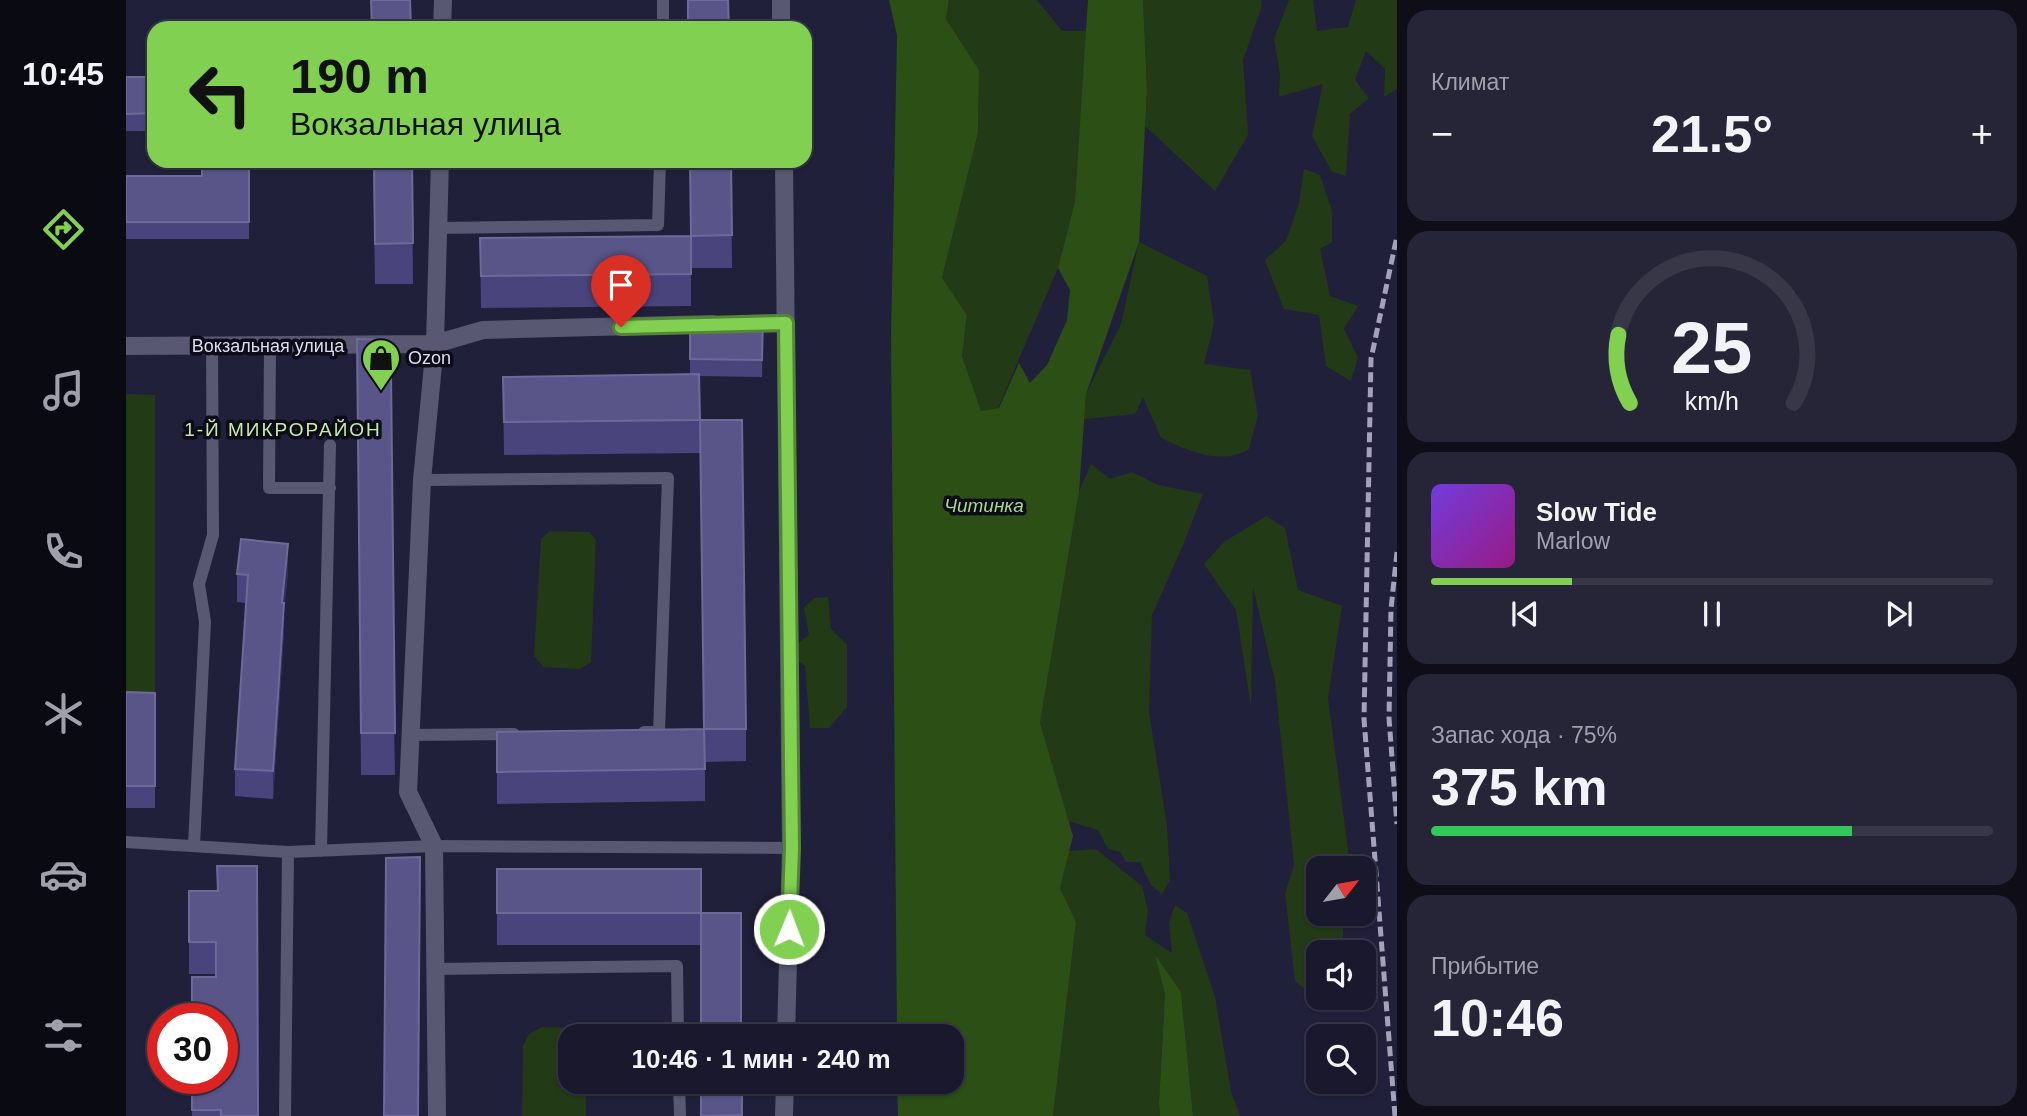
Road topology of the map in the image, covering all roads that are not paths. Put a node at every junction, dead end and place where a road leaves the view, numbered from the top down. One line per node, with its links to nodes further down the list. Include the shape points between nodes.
1 (443, 0): 4 (street)
2 (663, 0): 5 (lane)
3 (781, 0): 6 (street)
4 (442, 21)
5 (663, 21)
6 (781, 21)
7 (440, 168): 10 (street)
8 (660, 168): 10 (lane, via 658,225)
9 (784, 168): 11 (street)
10 (438, 228): 12 (street)
11 (786, 323): 12 (street, Вокзальная улица, via 483,330); 25 (street)
12 (435, 344): 15 (street, Вокзальная улица); 17 (street)
13 (126, 346): 14 (street, Вокзальная улица)
14 (212, 346): 15 (street, Вокзальная улица); 23 (lane, via 213,535 199,584 205,622)
15 (270, 346): 18 (lane, via 269,488)
16 (330, 445): 18 (lane)
17 (422, 480): 19 (lane, via 668,478 659,732); 21 (street)
18 (330, 488): 26 (lane)
19 (631, 733)
20 (534, 734): 21 (lane)
21 (409, 735): 24 (street, via 408,792)
22 (126, 842): 23 (lane)
23 (194, 846): 27 (lane)
24 (435, 846): 25 (lane); 26 (lane); 28 (street)
25 (792, 848): 30 (street)
26 (321, 851): 27 (lane)
27 (288, 852): 33 (lane)
28 (436, 969): 29 (lane, via 677,966); 34 (street)
29 (678, 1024)
30 (786, 1024)
31 (679, 1094): 35 (lane)
32 (785, 1094): 36 (street)
33 (285, 1116)
34 (437, 1116)
35 (680, 1116)
36 (784, 1116)

